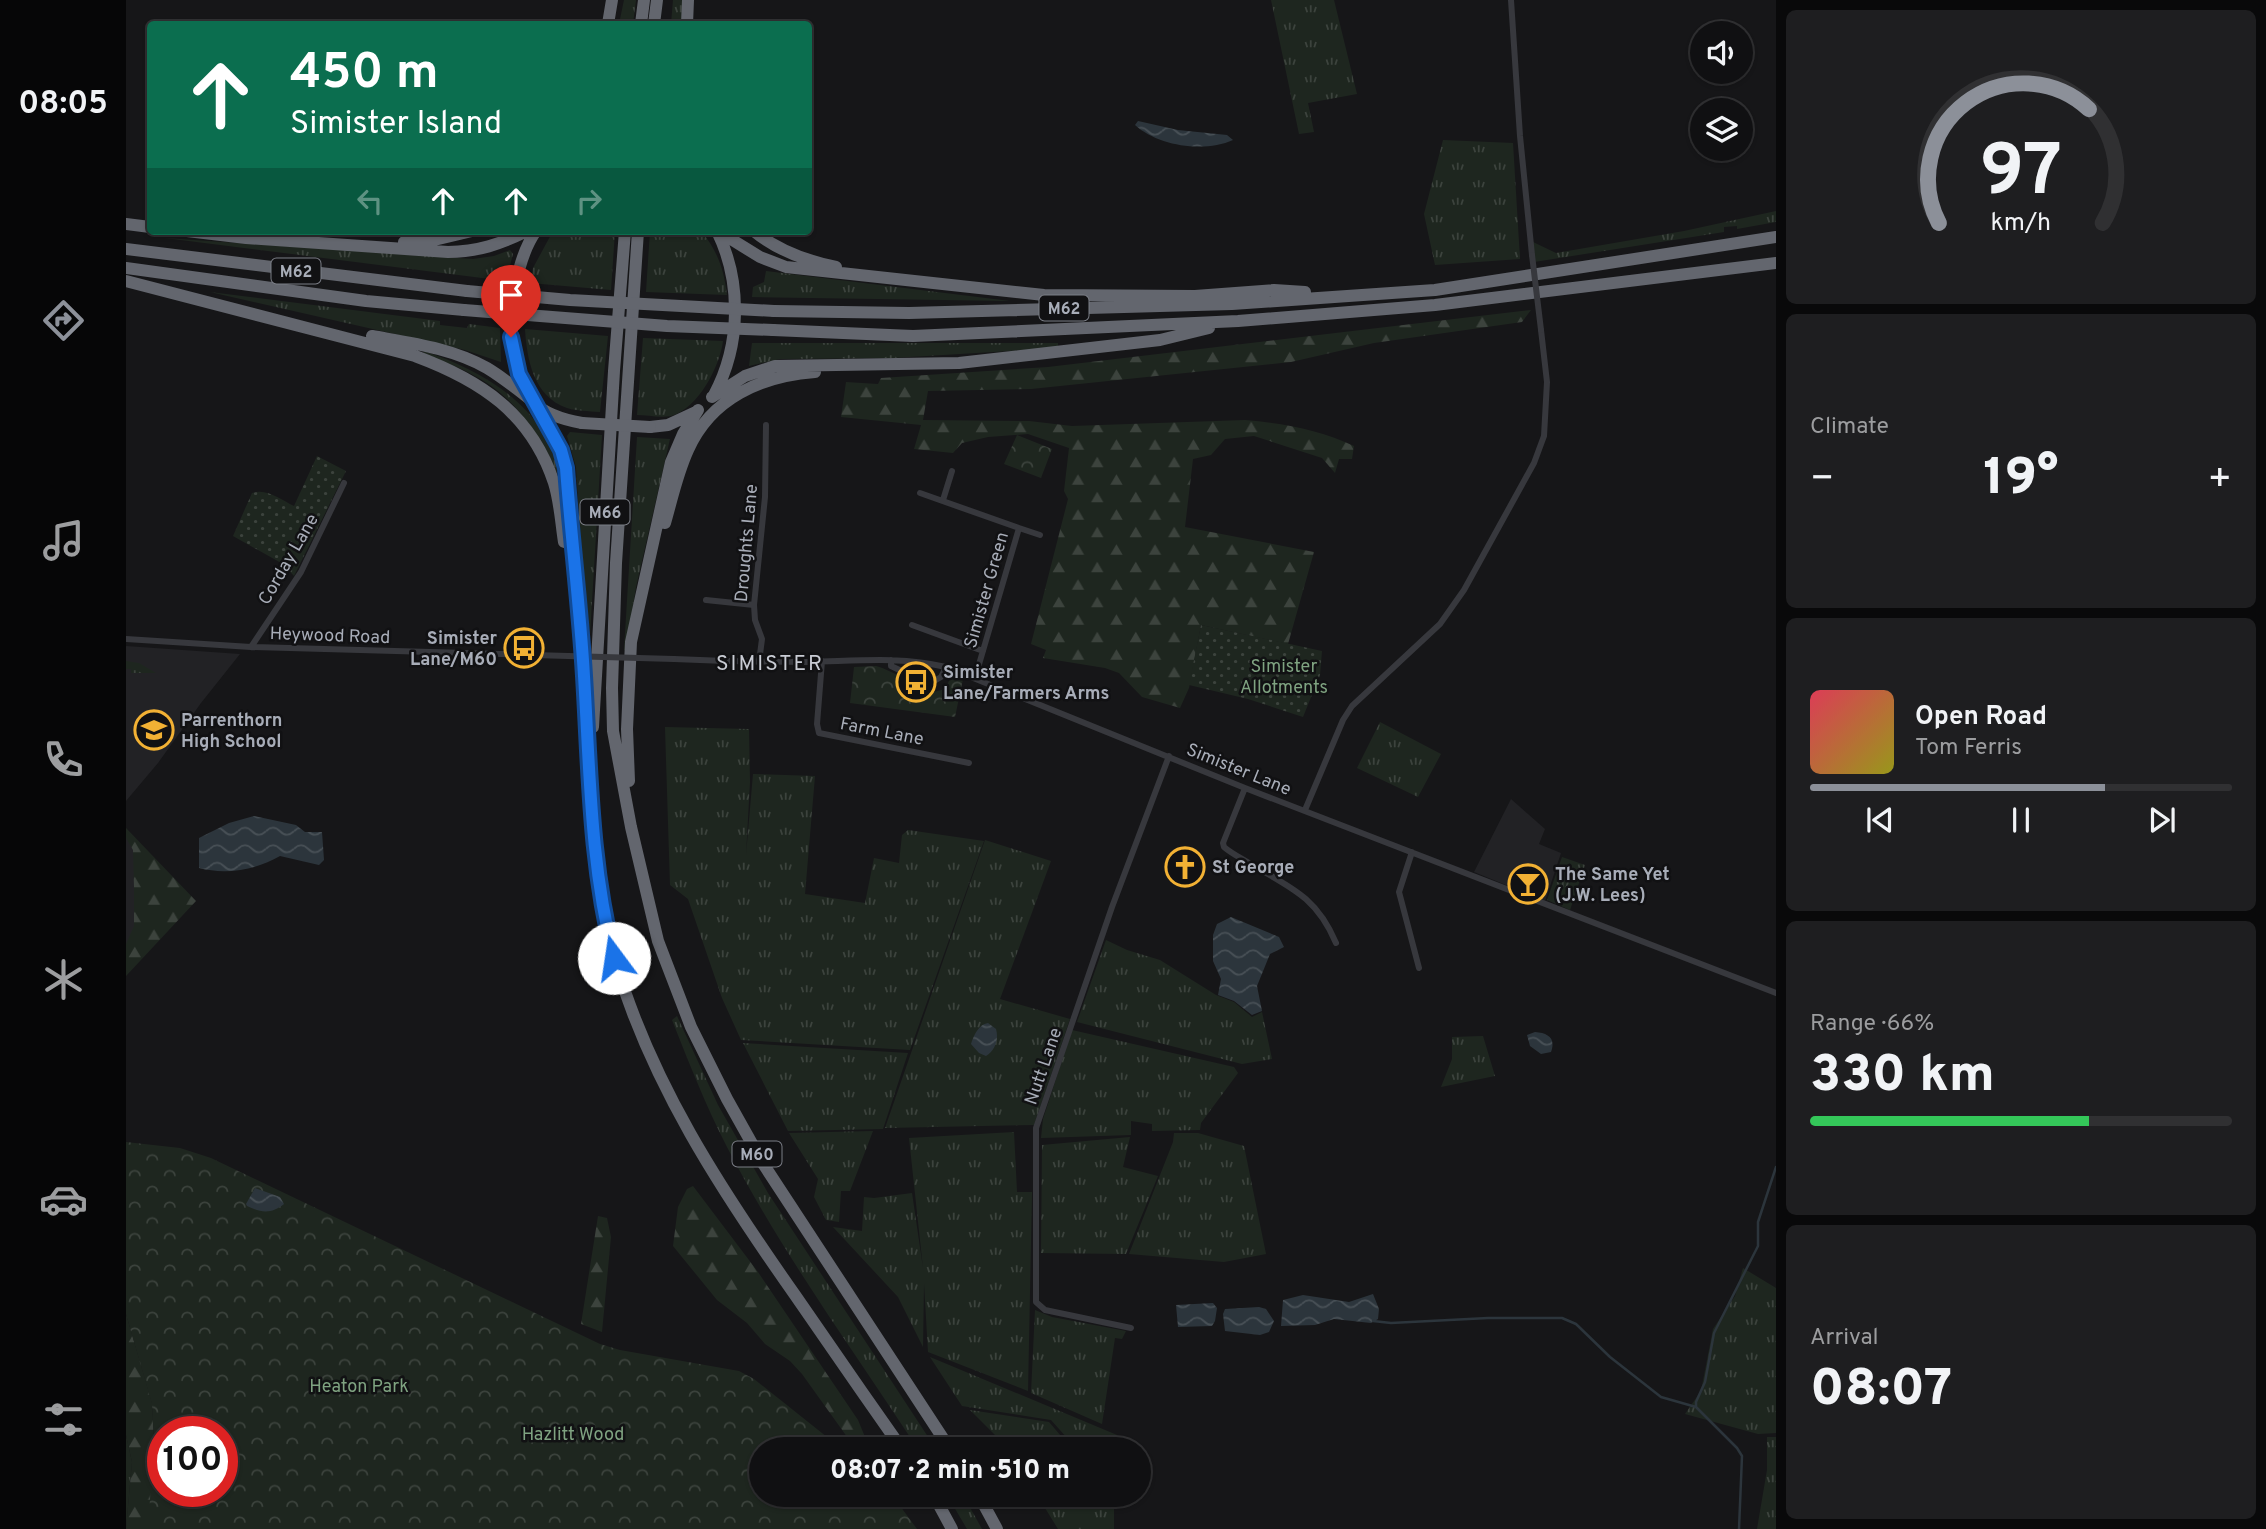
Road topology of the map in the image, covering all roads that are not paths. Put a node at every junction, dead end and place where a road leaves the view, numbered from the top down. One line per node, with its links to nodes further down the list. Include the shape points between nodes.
1 (612, 0): 5 (highway)
2 (643, 0): 6 (highway)
3 (657, 0): 7 (highway)
4 (1511, 0): 59 (street, bridge, via 1520,136 1547,382 1544,436 1534,463 1464,590 1440,624 1343,720)
5 (608, 21)
6 (641, 21)
7 (654, 21)
8 (126, 224): 9 (highway)
9 (147, 227)
10 (216, 235): 20 (highway)
11 (455, 235): 20 (highway, via 394,243)
12 (518, 235): 20 (highway, via 495,246 464,252)
13 (534, 235): 31 (highway, via 519,268 511,337 519,374)
14 (625, 235): 58 (highway, M66)
15 (638, 235): 54 (highway, M66, via 613,626)
16 (719, 235): 30 (highway, via 731,269 735,300 730,360)
17 (724, 235): 24 (highway, via 786,267)
18 (760, 235): 24 (highway, via 824,265)
19 (1776, 237): 26 (highway, M62, via 1435,290)
20 (246, 239)
21 (126, 249): 26 (highway, M62, bridge, via 467,291 774,311 909,313)
22 (1776, 263): 28 (highway, M62, via 1435,305)
23 (126, 268): 28 (highway, M62, bridge, via 366,301 773,330 913,336)
24 (891, 280): 26 (highway, via 1044,295 1195,296 1274,290)
25 (126, 281): 27 (highway)
26 (1354, 296)
27 (278, 318): 31 (highway, via 434,347 488,369); 45 (highway, via 445,367 479,385 512,412 539,449 555,486)
28 (1238, 321): 29 (highway, via 1147,341 959,363)
29 (885, 365): 30 (highway, via 775,366 745,376); 40 (highway, via 772,378 743,390 717,410 689,447)
30 (712, 397): 32 (highway)
31 (533, 401): 32 (highway, bridge, via 557,417 582,423 650,427 668,425); 45 (highway, via 566,468)
32 (698, 410): 40 (highway, via 671,462)
33 (766, 425): 42 (street, Droughts Lane, via 765,498)
34 (952, 471): 37 (street)
35 (344, 483): 46 (street, Corday Lane, via 301,572)
36 (920, 492): 37 (street, Simister Green)
37 (943, 499): 38 (street, Simister Green)
38 (1019, 528): 39 (street); 47 (street, Simister Green)
39 (1040, 535)
40 (641, 594): 60 (highway, via 628,678)
41 (706, 600): 42 (street)
42 (754, 605): 50 (street, Droughts Lane, via 762,639)
43 (912, 625): 47 (street)
44 (126, 639): 46 (street, Heywood Road)
45 (581, 643): 58 (highway)
46 (251, 647): 48 (street, Heywood Road, bridge)
47 (983, 651): 53 (street, Simister Green)
48 (674, 659): 50 (street, Simister Lane)
49 (891, 660): 51 (street, Simister Lane); 52 (street, Simister Lane); 52 (street, via 891,666 929,684 941,677)
50 (759, 662): 51 (street, Simister Lane)
51 (822, 662): 56 (street, Farm Lane, via 819,733)
52 (946, 667): 53 (street, Simister Lane)
53 (975, 678): 55 (street, Simister Lane)
54 (613, 731): 60 (highway, M60)
55 (1169, 756): 57 (street, Simister Lane); 65 (street, Nutt Lane, via 1036,1128 1036,1302 1045,1310)
56 (970, 763)
57 (1245, 788): 59 (street, Simister Lane); 62 (street, via 1224,847 1298,891 1321,914)
58 (590, 794): 66 (highway, M60, via 605,922 630,1007 660,1078 752,1235)
59 (1305, 810): 61 (street, Simister Lane)
60 (631, 827): 67 (highway, M60, via 658,941 691,1027 727,1100 794,1213)
61 (1412, 852): 63 (street, via 1399,892); 64 (street, Simister Lane)
62 (1336, 943)
63 (1419, 968)
64 (1776, 993)
65 (1131, 1328)
66 (894, 1437)
67 (942, 1437)
68 (940, 1507): 70 (highway)
69 (985, 1507): 71 (highway)
70 (952, 1529)
71 (997, 1529)

